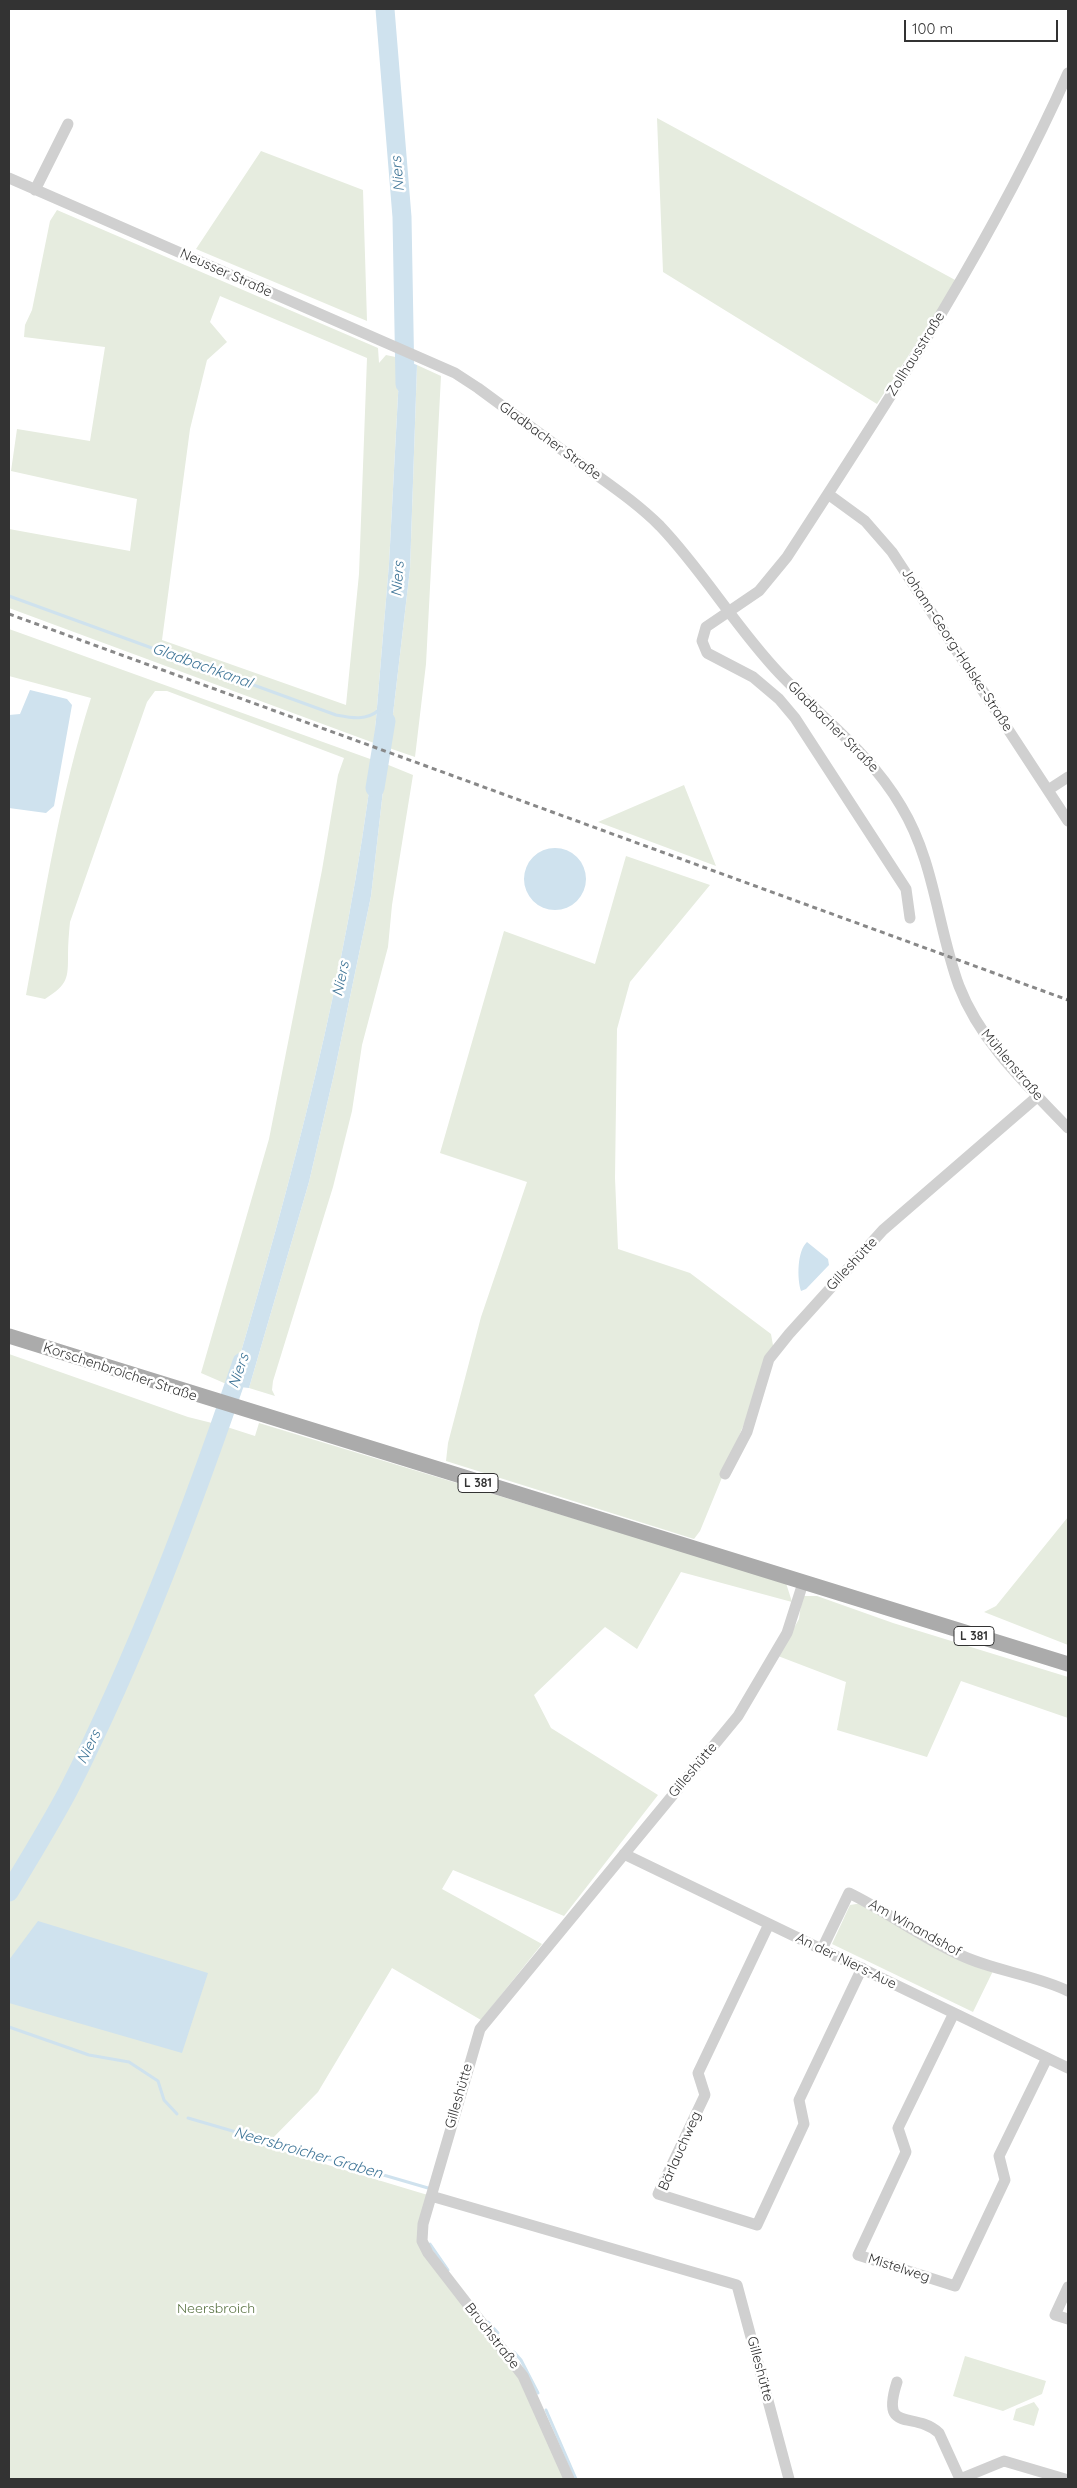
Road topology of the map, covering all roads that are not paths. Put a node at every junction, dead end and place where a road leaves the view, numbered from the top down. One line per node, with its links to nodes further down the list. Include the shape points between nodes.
1 (1068, 73): 6 (street, Zollhausstraße, via 1030,155 970,266)
2 (68, 124): 4 (street)
3 (9, 178): 4 (street, Neusser Straße)
4 (35, 190): 5 (street, Neusser Straße)
5 (416, 355): 7 (street, Gladbacher Straße, via 478,388 646,513 687,556)
6 (828, 494): 7 (street, Zollhausstraße, via 770,581); 9 (street, Johann-Georg-Halske-Straße, via 865,521 892,552)
7 (729, 612): 11 (street, Gladbacher Straße, via 705,629 702,641 706,652 753,677 773,693 795,718 906,890); 12 (street, Gladbacher Straße, via 780,674 862,753 901,806 925,856)
8 (1068, 777): 9 (street)
9 (1048, 790): 10 (street, Johann-Georg-Halske-Straße)
10 (1068, 821)
11 (910, 918)
12 (963, 996): 13 (street, Mühlenstraße, via 994,1047)
13 (1038, 1096): 14 (street, Mühlenstraße); 16 (street, Gilleshütte, via 883,1230 789,1334 769,1360 747,1432)
14 (1068, 1128)
15 (9, 1336): 17 (main road, Korschenbroicher Straße / L 381)
16 (725, 1474)
17 (802, 1583): 18 (main road, L 381); 19 (street, Gilleshütte, via 787,1632 743,1710)
18 (1068, 1664)
19 (624, 1854): 20 (street, An der Niers-Aue); 27 (street, Gilleshütte, via 480,2029)
20 (769, 1924): 21 (street, An der Niers-Aue); 22 (street, Bärlauchweg, via 698,2074 705,2095 658,2194 757,2225 804,2124 799,2100)
21 (822, 1949): 22 (street, An der Niers-Aue); 23 (street, Am Winandshof, via 849,1893 878,1906 956,1953)
22 (862, 1968): 24 (street, An der Niers-Aue)
23 (1068, 1992)
24 (954, 2013): 25 (street, An der Niers-Aue); 25 (street, Mistelweg, via 898,2128 906,2152 858,2255 955,2286 1005,2180 1000,2156)
25 (1046, 2058): 26 (street, An der Niers-Aue)
26 (1068, 2068)
27 (431, 2196): 31 (street, Bruchstraße, via 422,2241 454,2288 523,2376); 32 (street, Gilleshütte, via 737,2285)
28 (1068, 2287): 29 (street, via 1055,2315)
29 (1068, 2319)
30 (897, 2382): 33 (street, via 892,2400 894,2412 939,2433)
31 (569, 2479)
32 (789, 2479)
33 (960, 2479): 34 (street, via 1004,2462)
34 (1065, 2479)

